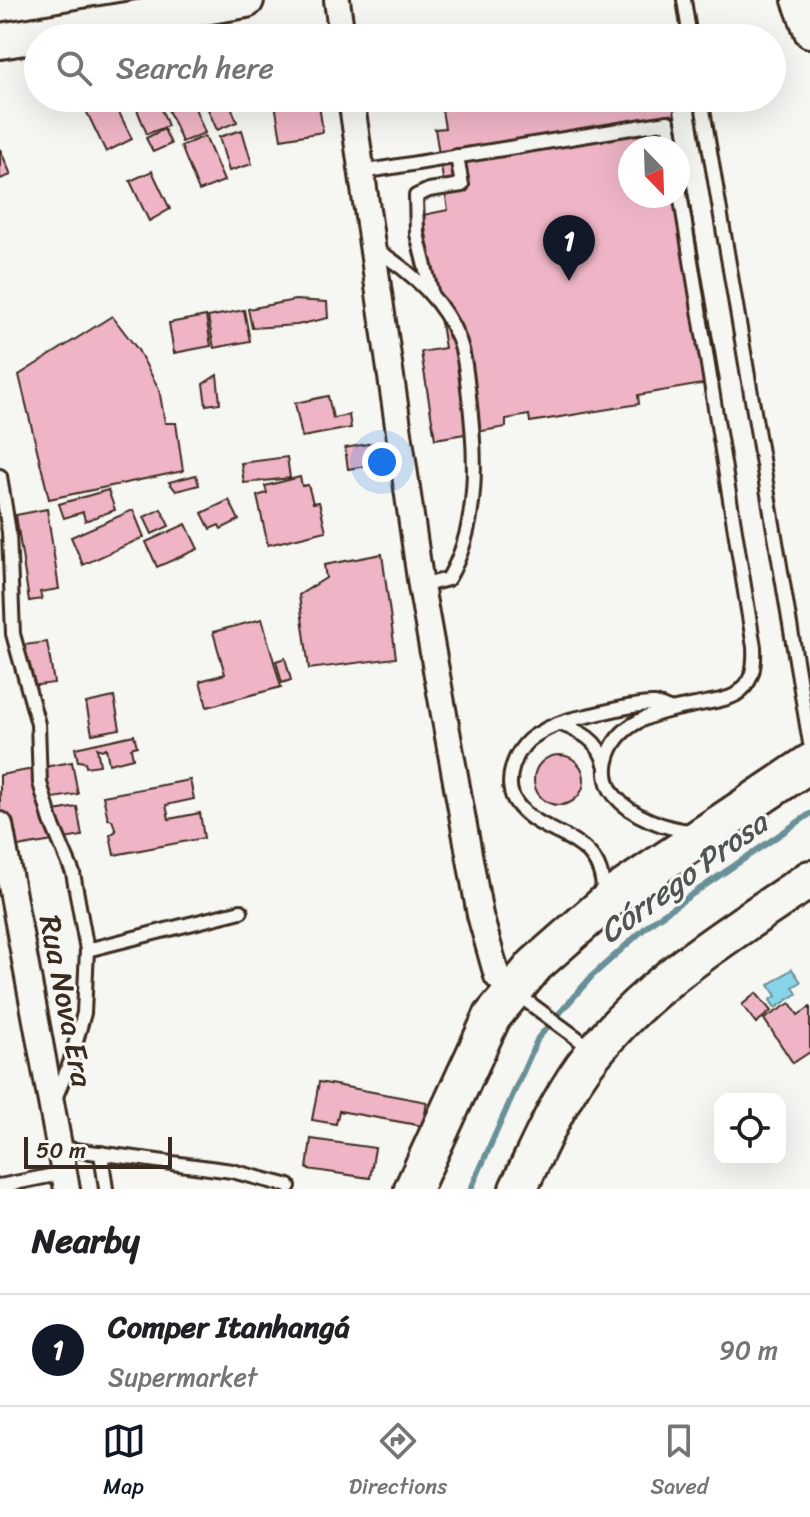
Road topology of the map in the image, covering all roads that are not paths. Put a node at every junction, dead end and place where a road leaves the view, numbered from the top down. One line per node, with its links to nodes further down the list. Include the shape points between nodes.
1 (246, 0): 5 (main road)
2 (337, 0): 7 (street)
3 (684, 0): 8 (lane)
4 (798, 0): 9 (street)
5 (137, 8): 6 (main road)
6 (71, 24)
7 (340, 24)
8 (688, 24)
9 (810, 32)
10 (24, 35): 11 (main road)
11 (0, 41)
12 (353, 112): 16 (street)
13 (703, 112): 24 (lane)
14 (671, 136): 15 (lane, via 668,122)
15 (457, 156): 16 (lane); 19 (lane, via 462,185 416,196 417,234)
16 (362, 172): 18 (street)
17 (682, 208): 22 (lane, via 754,659 753,673 734,695)
18 (372, 248): 19 (lane, via 398,263); 21 (street)
19 (435, 300): 21 (lane, via 460,342 473,421 473,488 458,562 448,579)
20 (0, 476): 32 (lane, via 9,532 13,634 38,724 40,783 73,873)
21 (421, 586): 33 (street, via 480,915 497,976)
22 (672, 710): 23 (lane, via 653,704); 26 (lane, via 633,722 609,751)
23 (561, 724): 26 (lane, via 595,743); 30 (lane, via 533,736 518,755 509,778 514,801 591,855 599,868)
24 (810, 743)
25 (810, 763): 28 (main road)
26 (605, 767): 28 (lane, via 608,785 627,808 678,830)
27 (0, 825): 35 (street, Rua Nova Era)
28 (706, 833): 30 (main road)
29 (810, 879): 34 (main road, via 675,974)
30 (602, 906): 33 (main road)
31 (241, 911): 32 (lane)
32 (87, 950): 35 (lane, via 84,1013)
33 (513, 991): 34 (lane); 42 (main road, via 492,1017)
34 (595, 1051): 43 (main road, via 557,1110)
35 (53, 1104): 36 (street, Rua Nova Era)
36 (60, 1148): 37 (lane); 38 (street, Rua Nova Era)
37 (101, 1153): 40 (lane, via 232,1171); 41 (lane)
38 (66, 1181): 39 (lane)
39 (0, 1186)
40 (289, 1186)
41 (106, 1189)
42 (413, 1189)
43 (518, 1189)

